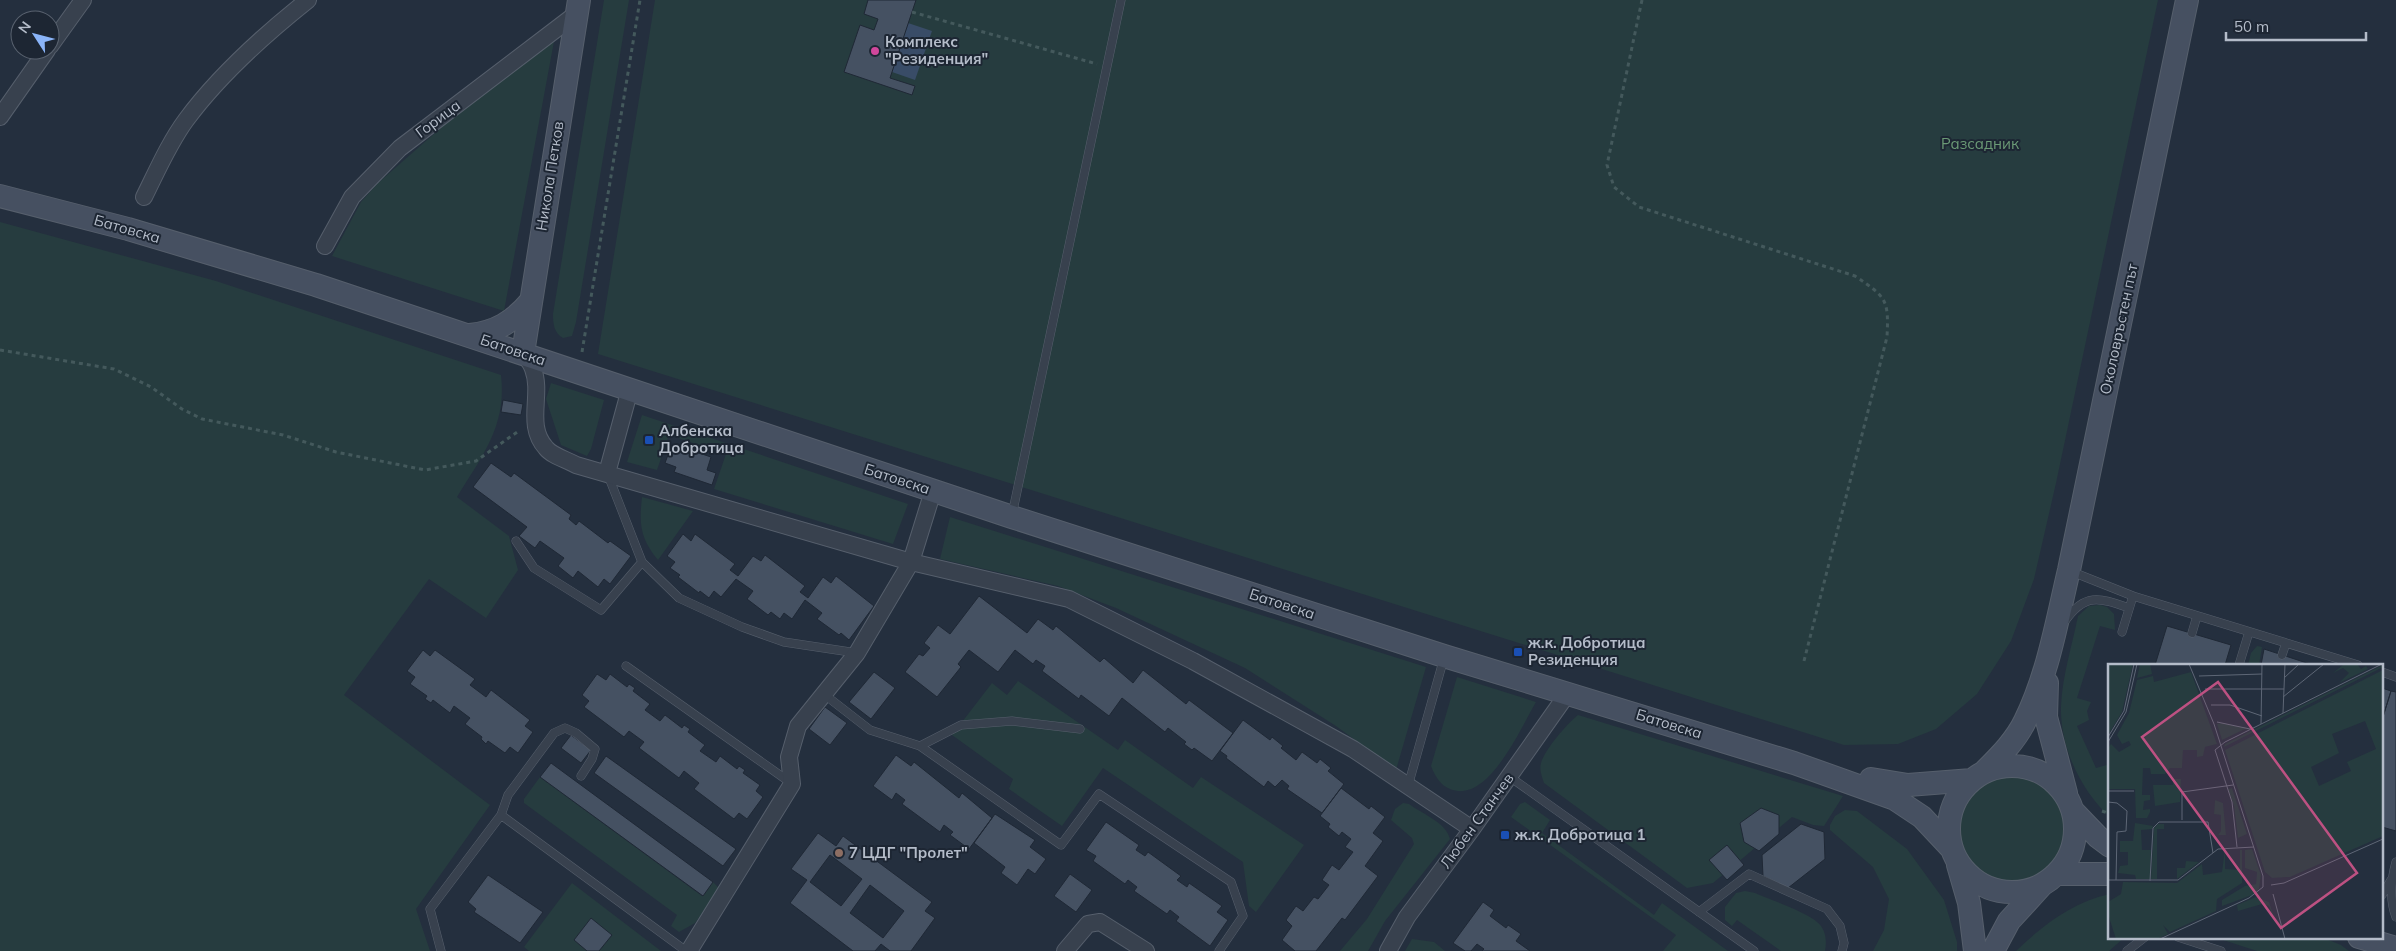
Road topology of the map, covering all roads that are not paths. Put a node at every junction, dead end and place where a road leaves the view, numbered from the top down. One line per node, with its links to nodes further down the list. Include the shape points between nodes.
1 (83, 0): 6 (street)
2 (308, 0): 10 (street, via 221,78 185,121)
3 (1121, 0): 18 (lane)
4 (2187, 0): 22 (street, Околовръстен път)
5 (578, 7): 11 (street, Горица, via 400,148 352,197); 12 (street, Никола Петков)
6 (60, 32)
7 (40, 60): 8 (street)
8 (0, 117)
9 (0, 196): 13 (street, Батовска, via 138,232)
10 (144, 197)
11 (325, 246)
12 (530, 302): 13 (street, via 519,316 504,326); 14 (street, Никола Петков)
13 (470, 335): 14 (street, Батовска)
14 (523, 353): 15 (street, Батовска); 16 (street, via 534,371 534,419 546,449 576,465)
15 (630, 389): 16 (street); 17 (street, Батовска)
16 (607, 473): 20 (lane); 21 (street)
17 (933, 491): 18 (street, Батовска); 21 (street)
18 (1012, 517): 32 (street, Батовска)
19 (516, 541): 20 (lane, via 534,568 601,610)
20 (642, 562): 30 (lane, via 680,598 742,627 784,642)
21 (911, 562): 30 (street); 46 (street, via 1069,599 1192,661 1353,749)
22 (2069, 570): 23 (lane); 33 (street, Околовръстен път)
23 (2133, 596): 24 (lane); 25 (lane)
24 (2129, 608): 26 (lane); 33 (lane, via 2094,599 2081,604 2065,621)
25 (2197, 616): 27 (lane); 28 (lane)
26 (2122, 632)
27 (2249, 632): 29 (lane); 34 (lane)
28 (2192, 633)
29 (2286, 643): 31 (lane); 35 (lane)
30 (857, 653): 38 (street)
31 (2282, 654)
32 (1444, 656): 37 (street, Батовска); 46 (lane)
33 (2049, 657): 43 (street, Околовръстен път, via 2025,722 2004,752); 47 (street, Околовръстен път, via 2046,717)
34 (2239, 664)
35 (2352, 664)
36 (626, 666): 45 (lane)
37 (1568, 693): 41 (street, Батовска); 44 (street, Любен Станчев)
38 (825, 695): 40 (lane, via 870,730); 45 (street, via 798,726 789,757)
39 (1080, 729): 40 (lane, via 1012,721 961,725)
40 (920, 746): 68 (lane, via 1061,844 1099,794 1231,882 1243,916)
41 (1794, 763): 43 (street, Батовска, via 1908,785); 51 (street, Батовска, via 1895,799 1922,817)
42 (581, 776): 48 (lane, via 596,749 565,728 554,733 508,795)
43 (1978, 776): 47 (street, via 2012,765 2031,768 2048,776); 51 (street, via 1959,794 1951,811 1949,830)
44 (1510, 777): 49 (street, Любен Станчев); 57 (lane)
45 (792, 784): 65 (street)
46 (1408, 786): 49 (street)
47 (2070, 803): 50 (street); 54 (street, via 2076,828 2074,845 2067,860)
48 (501, 815): 64 (lane, via 430,909); 65 (lane)
49 (1472, 829): 69 (street, Любен Станчев, via 1407,917)
50 (2108, 844)
51 (1954, 854): 54 (street, via 1972,878 1993,890 2018,892); 72 (street, via 1969,903)
52 (2396, 862): 55 (lane)
53 (2108, 874): 54 (street)
54 (2049, 879): 73 (street, via 2009,921)
55 (2392, 879): 56 (lane); 58 (lane)
56 (2384, 892)
57 (1699, 912): 70 (lane); 71 (lane, via 1749,874 1827,909 1840,926 1844,943)
58 (2396, 917)
59 (2144, 938): 74 (lane)
60 (2181, 938): 75 (lane)
61 (2353, 938): 76 (lane)
62 (2362, 938): 63 (street)
63 (2396, 948)
64 (441, 951)
65 (687, 951)
66 (1065, 951): 67 (street, via 1088,924 1100,922)
67 (1146, 951)
68 (1219, 951)
69 (1388, 951)
70 (1754, 951)
71 (1842, 951)
72 (1975, 951)
73 (1993, 951)
74 (2127, 951)
75 (2221, 951)
76 (2367, 951)

